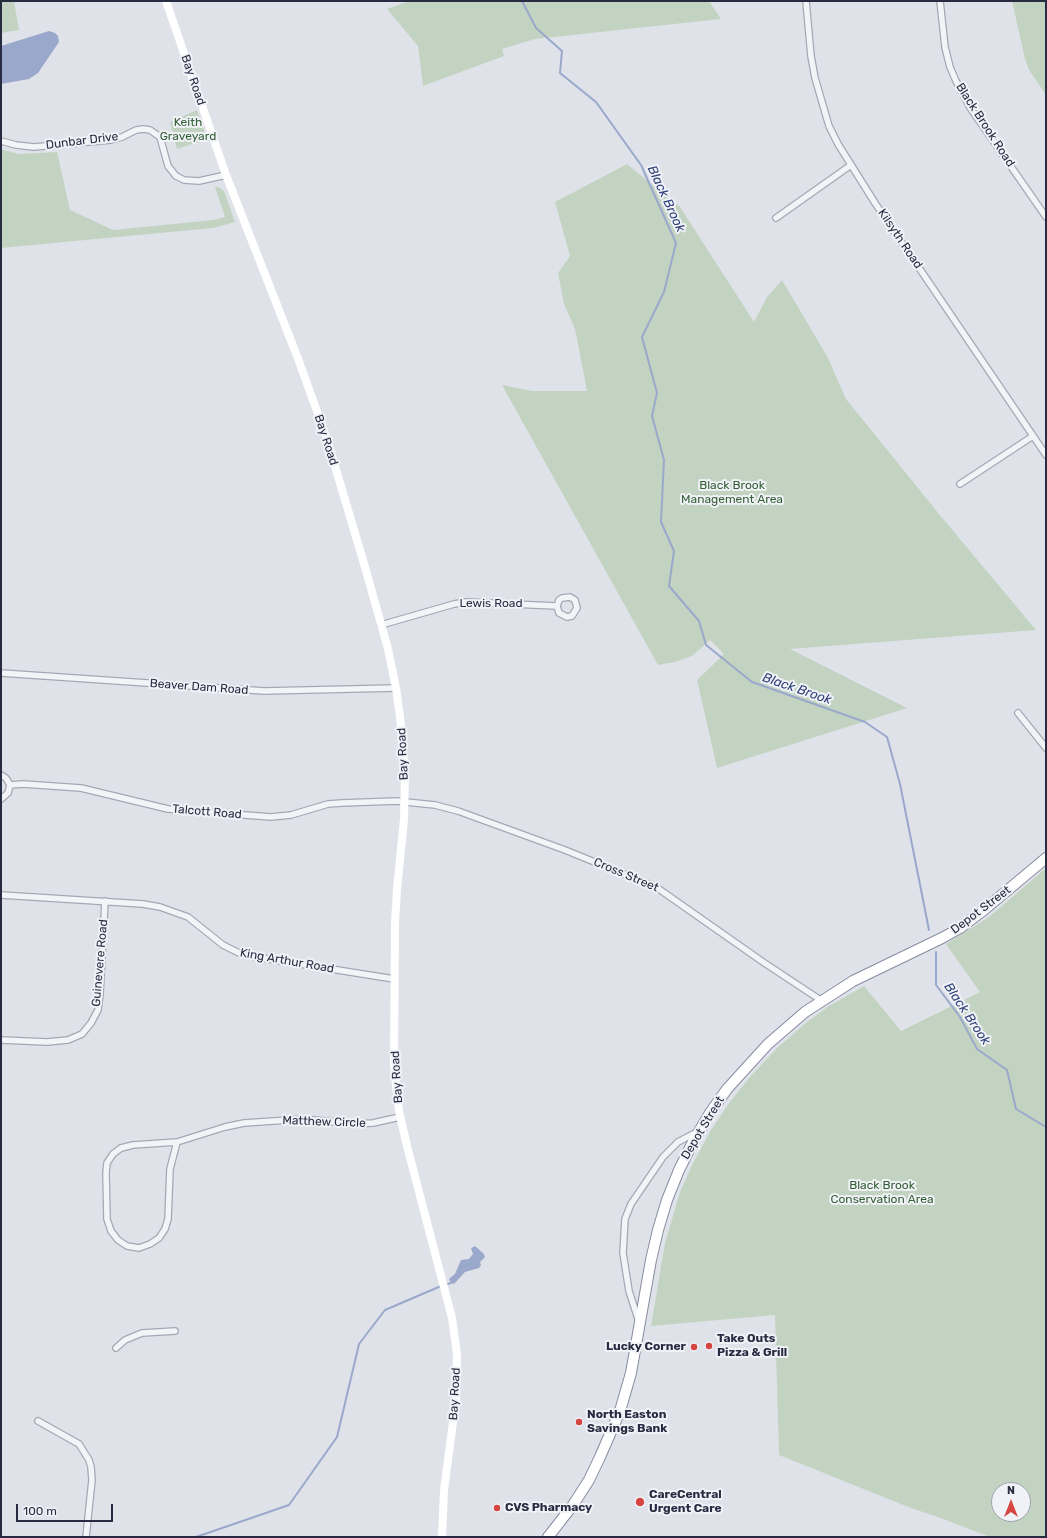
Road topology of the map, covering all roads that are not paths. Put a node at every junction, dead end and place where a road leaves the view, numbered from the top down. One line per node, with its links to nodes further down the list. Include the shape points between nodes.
1 (166, 1): 6 (main road, Bay Road)
2 (806, 1): 5 (street, Kilsyth Road, via 811,56 818,90 829,126)
3 (940, 1): 8 (street, Black Brook Road, via 946,52 956,81 971,109)
4 (1, 141): 6 (street, Dunbar Drive, via 34,147 111,140 136,130 150,130 160,137 168,166 176,176 184,180 199,181)
5 (851, 165): 7 (street); 9 (street, Kilsyth Road)
6 (226, 175): 13 (main road, Bay Road, via 326,436)
7 (776, 218)
8 (1046, 218)
9 (1033, 436): 10 (street, Kilsyth Road); 11 (street)
10 (1046, 455)
11 (960, 484)
12 (557, 606): 13 (street, Lewis Road, via 466,602)
13 (381, 625): 15 (main road, Bay Road)
14 (1, 673): 15 (street, Beaver Dam Road, via 264,691)
15 (396, 688): 21 (main road, Bay Road, via 404,758)
16 (1018, 713): 17 (street)
17 (1046, 748)
18 (1, 775): 19 (street)
19 (10, 785): 20 (street, via 8,793); 21 (street, Talcott Road, via 81,788 168,809 271,817 291,815 334,803)
20 (1, 799)
21 (405, 802): 25 (main road, Bay Road, via 396,896); 26 (street, Cross Street, via 435,805 476,816 656,887)
22 (1046, 858): 26 (highway, Depot Street, via 960,928 861,976)
23 (1, 895): 24 (street, King Arthur Road)
24 (105, 901): 25 (street, King Arthur Road, via 144,904 175,911 193,920 223,945 244,954); 27 (street, Guinevere Road, via 100,994 98,1010 91,1023 82,1034 68,1040)
25 (394, 979): 28 (main road, Bay Road, via 394,1064)
26 (822, 1001): 29 (highway, Depot Street, via 795,1020 756,1056 727,1089)
27 (1, 1040)
28 (400, 1117): 30 (street, Matthew Circle, via 355,1124 304,1119 239,1124); 36 (main road, Bay Road, via 449,1304 456,1341 457,1389 443,1502)
29 (700, 1131): 31 (highway, Depot Street, via 679,1170 662,1215 651,1260); 31 (street, via 678,1142 664,1157 631,1204 625,1219 624,1260 629,1291)
30 (177, 1142): 30 (street, Matthew Circle, via 122,1148 113,1154 107,1163 107,1219 111,1231 127,1246 139,1248 150,1244 159,1238 165,1229 168,1219 170,1169)
31 (640, 1326): 37 (highway, Depot Street, via 626,1392 605,1446 581,1493)
32 (175, 1330): 33 (street, via 142,1333 125,1340)
33 (116, 1348)
34 (38, 1421): 35 (street, via 79,1444 89,1460 92,1480)
35 (86, 1537)
36 (442, 1537)
37 (548, 1537)

